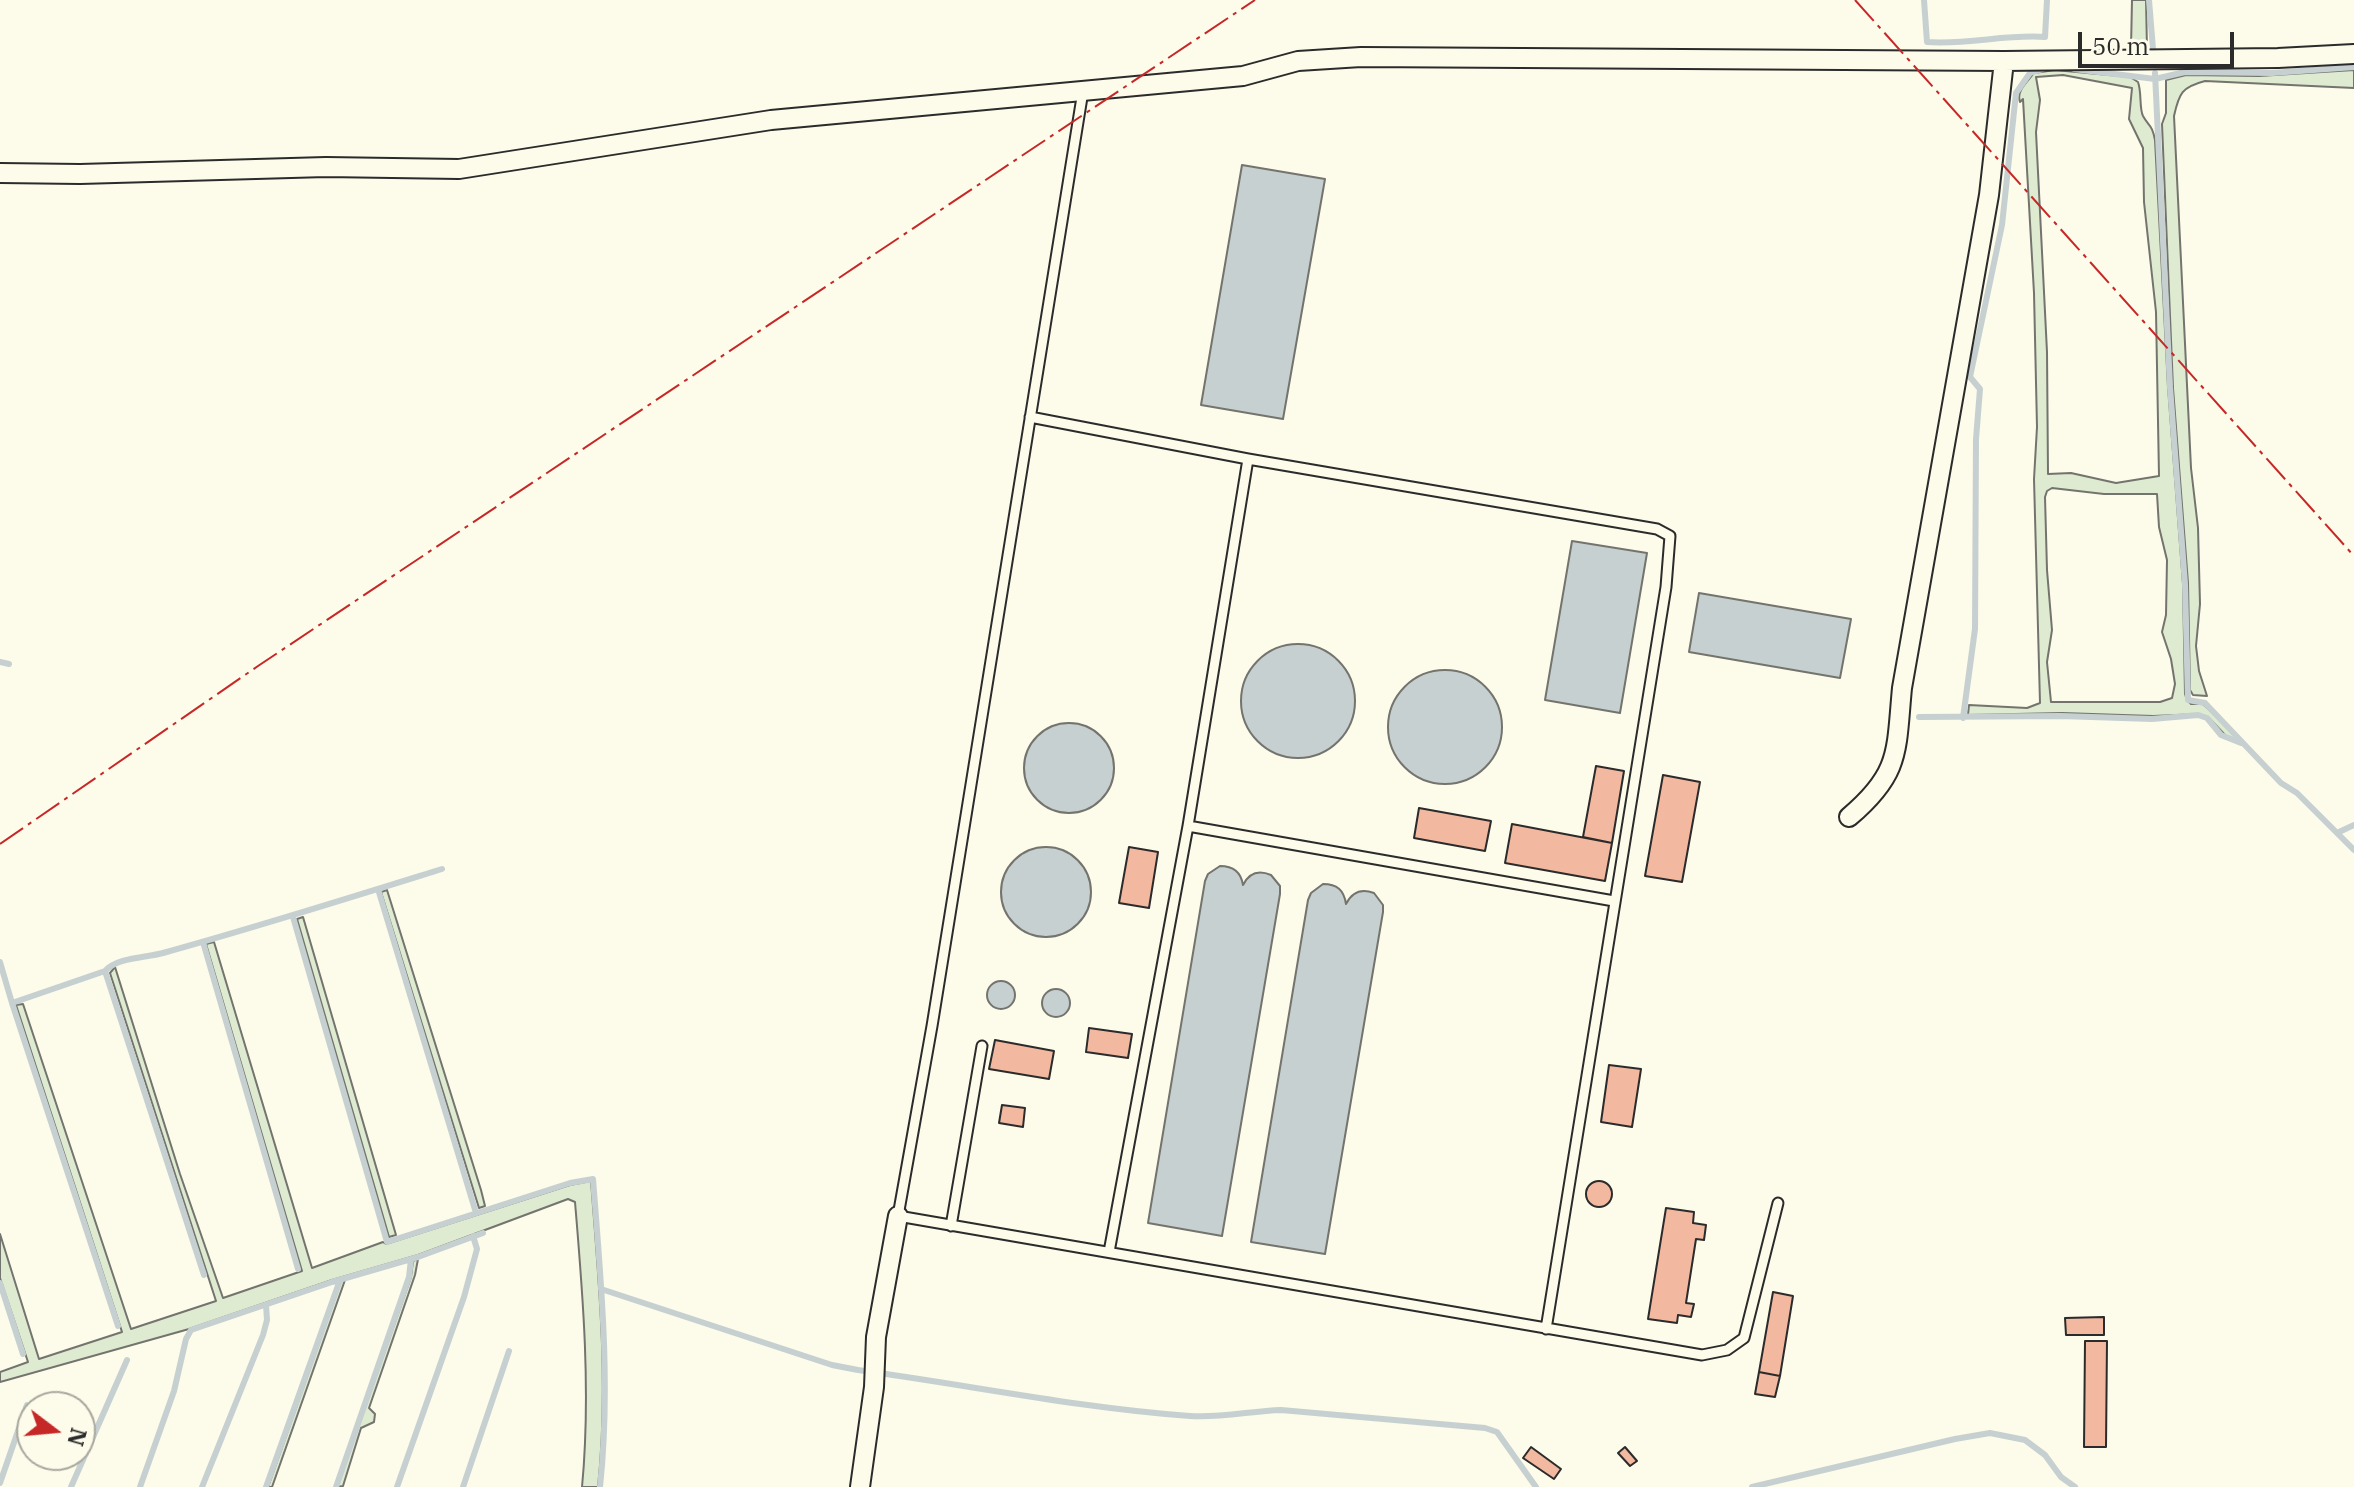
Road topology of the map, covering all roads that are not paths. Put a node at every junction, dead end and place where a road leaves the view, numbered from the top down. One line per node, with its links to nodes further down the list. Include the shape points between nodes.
1 (2354, 54): 2 (street)
2 (2004, 61): 3 (street, via 1361,57 1298,61 1243,76); 7 (street, via 1989,195 1902,688 1896,749 1886,778)
3 (1083, 91): 4 (street, via 771,120 459,169); 5 (lane)
4 (0, 173)
5 (1030, 417): 6 (lane); 12 (lane)
6 (1248, 459): 8 (lane); 9 (lane, via 1657,529 1670,536)
7 (1849, 817)
8 (1188, 826): 9 (lane); 14 (lane)
9 (1614, 901): 15 (lane)
10 (982, 1046): 13 (lane)
11 (1778, 1203): 15 (lane, via 1744,1338 1727,1350 1702,1355)
12 (898, 1216): 13 (lane); 16 (street, via 876,1337)
13 (951, 1226): 14 (lane)
14 (1109, 1252): 15 (lane)
15 (1546, 1329)
16 (860, 1487)

